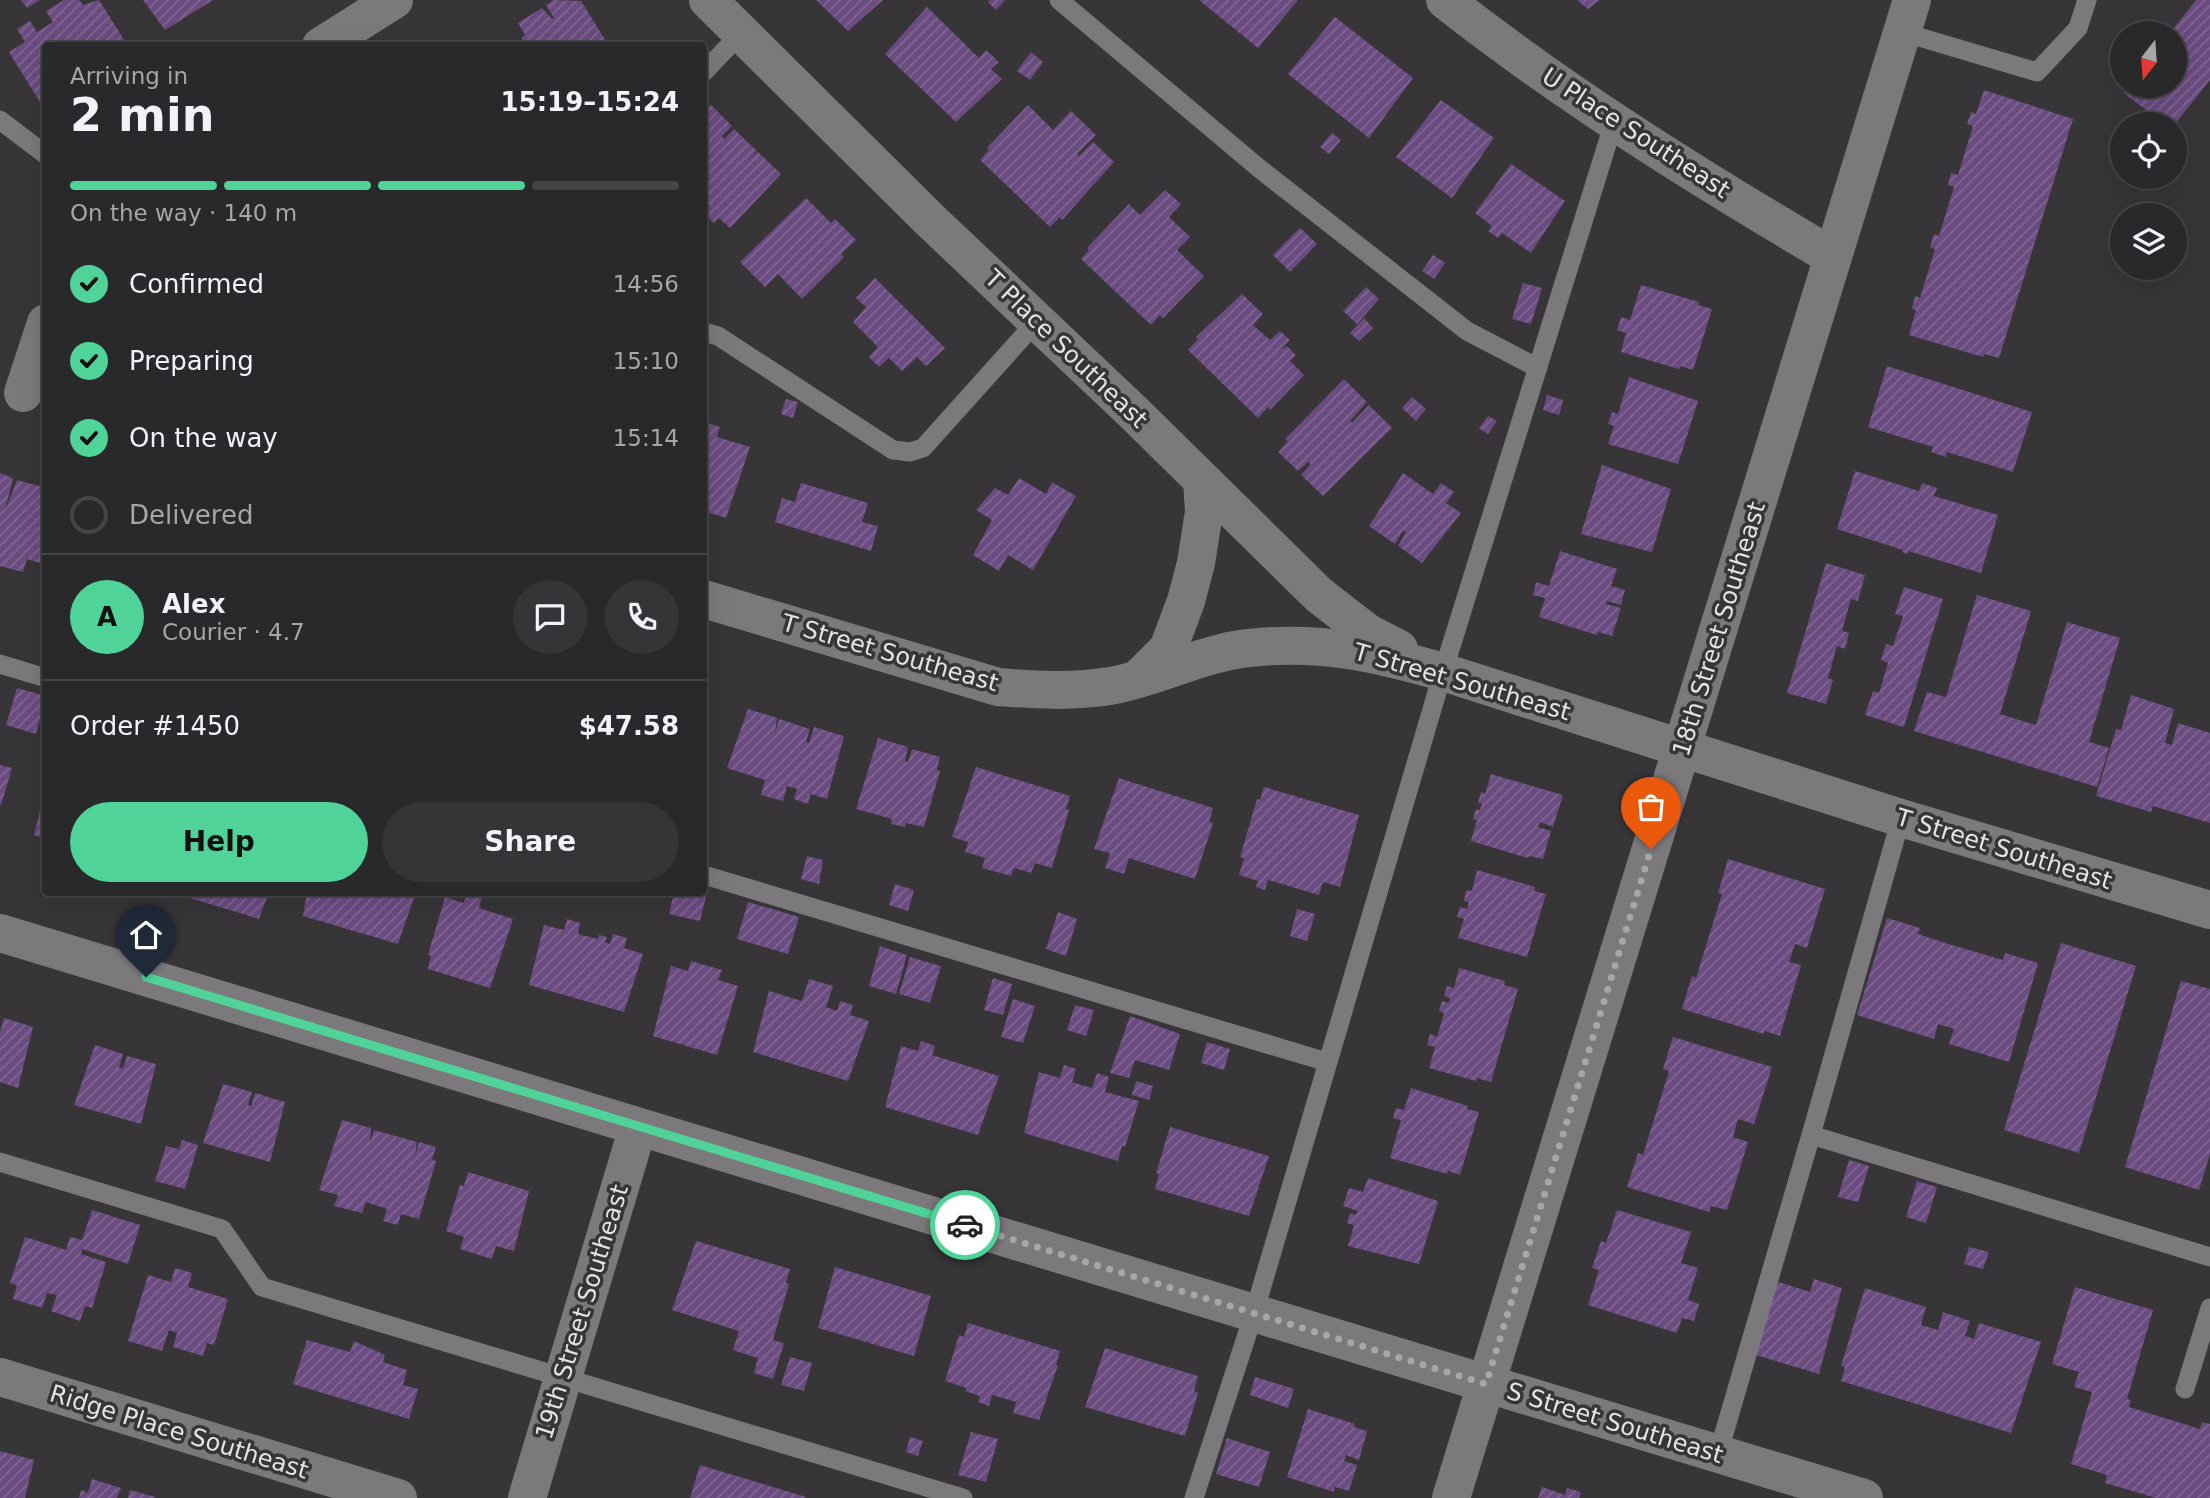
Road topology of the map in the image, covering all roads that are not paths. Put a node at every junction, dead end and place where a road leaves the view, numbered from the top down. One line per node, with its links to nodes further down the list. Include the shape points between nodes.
1 (394, 0): 8 (street)
2 (708, 0): 7 (street, T Place Southeast)
3 (1059, 0): 17 (lane, via 1260,169 1468,331)
4 (1445, 0): 11 (street, U Place Southeast)
5 (2087, 0): 6 (lane, via 2078,29 2037,72)
6 (1907, 16): 13 (street, 18th Street Southeast)
7 (741, 33): 9 (lane); 14 (street, T Place Southeast)
8 (327, 42)
9 (707, 69)
10 (0, 120): 12 (lane)
11 (1614, 122): 13 (street, U Place Southeast); 17 (lane)
12 (42, 152)
13 (1833, 257): 25 (street, 18th Street Southeast)
14 (1037, 321): 15 (lane, via 923,448 910,452 893,450); 19 (street, T Place Southeast)
15 (707, 333)
16 (42, 335): 18 (street)
17 (1538, 368): 22 (lane)
18 (23, 393)
19 (1202, 480): 22 (street, T Place Southeast, via 1319,595 1368,633); 24 (street, via 1204,512 1186,601 1168,649)
20 (707, 600): 24 (street, T Street Southeast, via 998,687 1090,688)
21 (0, 664): 23 (lane)
22 (1443, 672): 24 (street, T Street Southeast, via 1368,651 1300,643 1245,648); 25 (street, T Street Southeast); 30 (lane)
23 (42, 677)
24 (1140, 677)
25 (1682, 748): 26 (street, T Street Southeast); 39 (street, 18th Street Southeast)
26 (1901, 818): 28 (street, T Street Southeast); 32 (lane)
27 (707, 876): 30 (lane)
28 (2210, 910)
29 (0, 933): 31 (street, S Street Southeast)
30 (1327, 1062): 36 (lane)
31 (638, 1127): 36 (street, S Street Southeast); 38 (street, 19th Street Southeast)
32 (1811, 1135): 34 (lane); 41 (lane)
33 (0, 1162): 38 (lane, via 222,1229 262,1287)
34 (2210, 1257)
35 (2210, 1308): 40 (lane)
36 (1254, 1313): 39 (street, S Street Southeast); 45 (lane)
37 (0, 1377): 42 (street, Ridge Place Southeast)
38 (563, 1377): 43 (street, 19th Street Southeast); 44 (lane)
39 (1486, 1384): 41 (street, S Street Southeast); 46 (street, 18th Street Southeast)
40 (2185, 1388)
41 (1718, 1454): 47 (street, S Street Southeast)
42 (398, 1498)
43 (527, 1498)
44 (963, 1498)
45 (1194, 1498)
46 (1451, 1498)
47 (1864, 1498)

